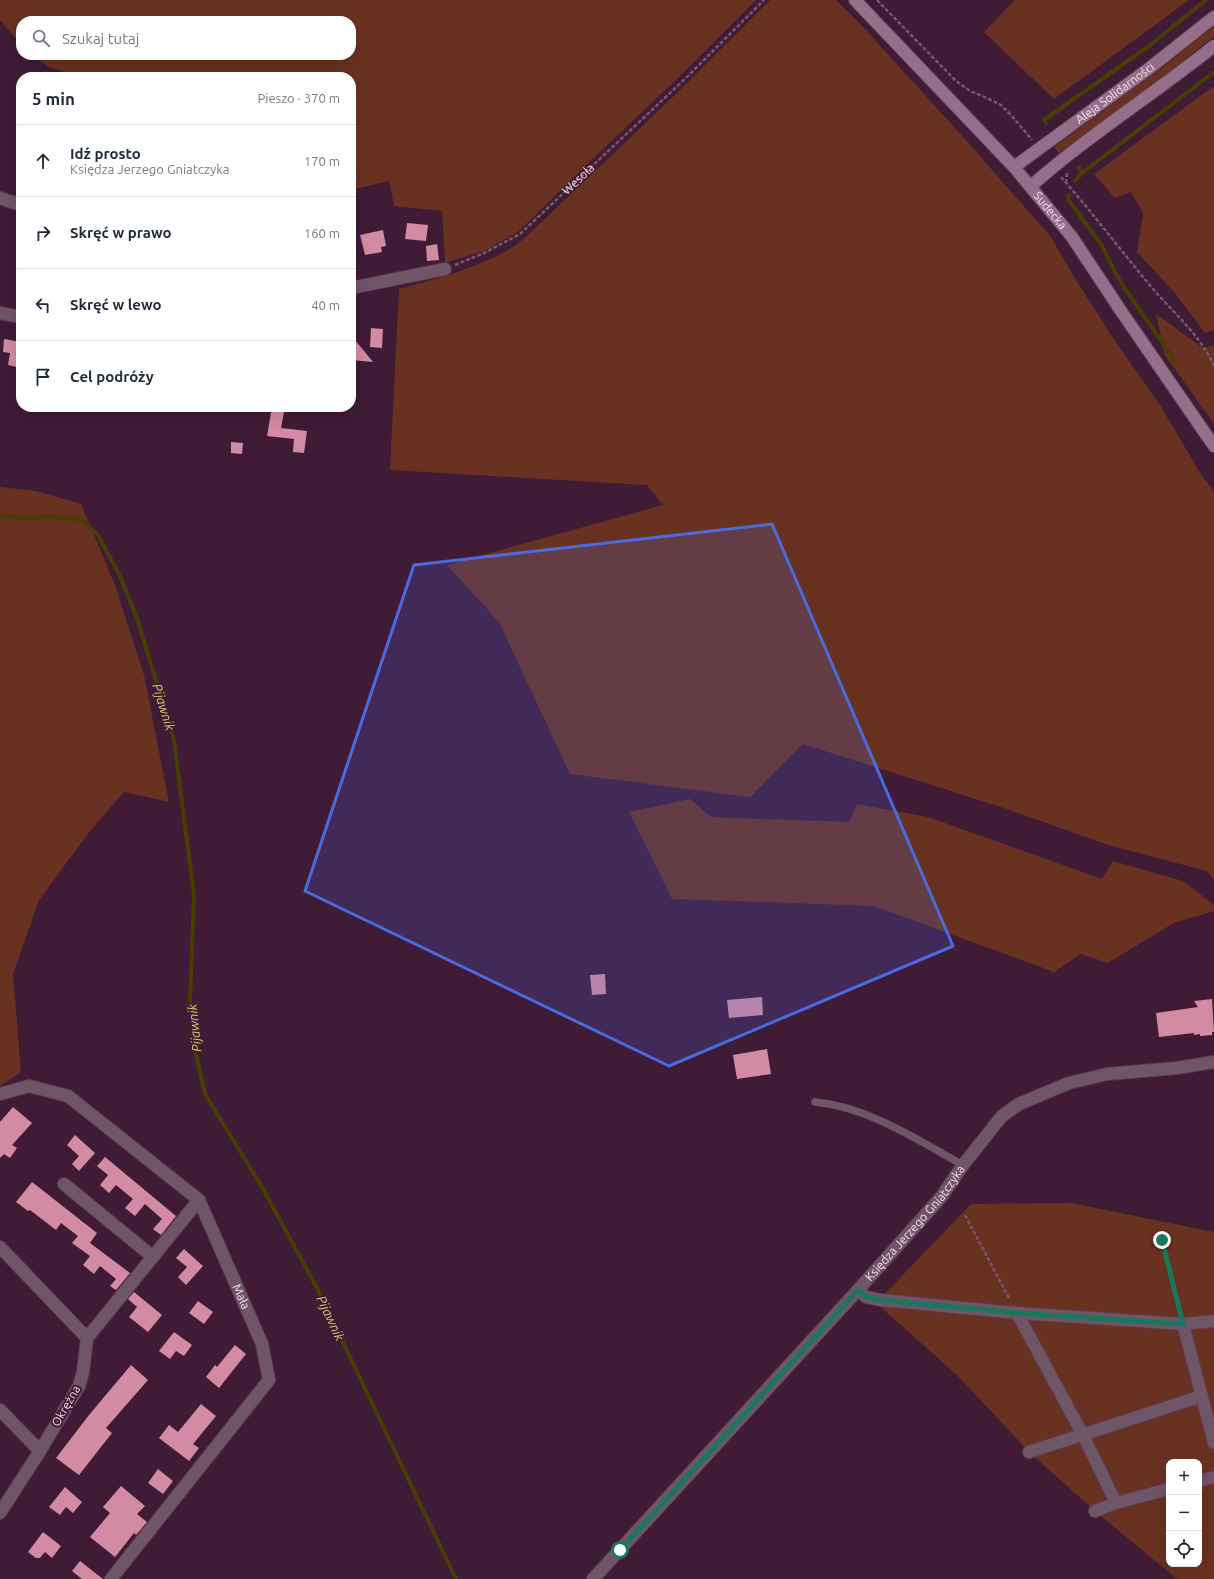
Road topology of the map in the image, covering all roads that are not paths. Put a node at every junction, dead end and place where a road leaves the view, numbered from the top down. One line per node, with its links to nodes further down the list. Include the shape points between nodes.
1 (855, 0): 4 (main road, Sudecka)
2 (1214, 17): 4 (main road, Aleja Solidarności, via 1147,70)
3 (1214, 46): 5 (main road, Aleja Solidarności)
4 (1014, 167): 5 (main road, Sudecka)
5 (1031, 186): 12 (main road, Sudecka, via 1072,237)
6 (0, 198): 7 (street)
7 (16, 203)
8 (445, 269): 9 (street)
9 (356, 287)
10 (0, 313): 11 (street)
11 (16, 316)
12 (1214, 446)
13 (1214, 1062): 16 (street, Księdza Jerzego Gniatczyka, via 1107,1074 1069,1083 1019,1104 1002,1116)
14 (0, 1094): 18 (street, Mała, via 29,1086 68,1096)
15 (815, 1102): 16 (lane, via 862,1113 904,1132)
16 (962, 1165): 21 (street, Księdza Jerzego Gniatczyka, via 942,1196)
17 (64, 1184): 20 (street)
18 (199, 1200): 20 (street); 38 (street, Mała, via 262,1344 269,1380)
19 (0, 1247): 25 (street)
20 (153, 1257): 25 (street)
21 (858, 1290): 22 (street, via 866,1297 881,1300); 39 (street, Księdza Jerzego Gniatczyka)
22 (1017, 1313): 24 (street); 28 (street)
23 (1214, 1321): 24 (street)
24 (1183, 1324): 26 (street)
25 (87, 1338): 30 (street, Okrężna, via 79,1386)
26 (1202, 1396): 28 (street); 29 (street)
27 (0, 1410): 30 (street)
28 (1082, 1435): 31 (street); 35 (street)
29 (1214, 1443)
30 (40, 1451): 37 (street, Okrężna)
31 (1030, 1452)
32 (1214, 1477): 33 (street)
33 (1202, 1480)
34 (1166, 1490): 35 (street)
35 (1116, 1503): 36 (street)
36 (1095, 1511)
37 (0, 1513)
38 (111, 1579)
39 (593, 1579)

